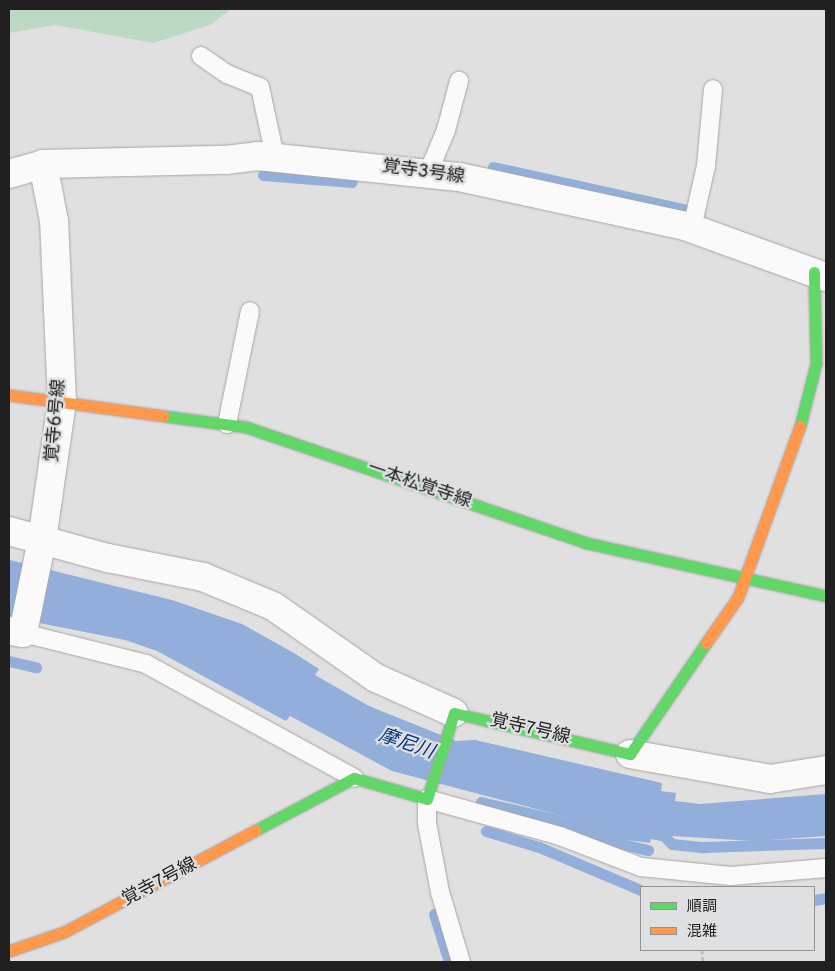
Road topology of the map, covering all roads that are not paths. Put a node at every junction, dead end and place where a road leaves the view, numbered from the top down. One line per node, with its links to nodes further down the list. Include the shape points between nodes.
1 (201, 56): 4 (lane, via 227,74 260,87)
2 (459, 81): 6 (lane, via 446,130)
3 (713, 89): 8 (lane, via 706,166)
4 (275, 157): 5 (street, 覚寺3号線); 6 (street, 覚寺3号線)
5 (43, 164): 7 (street, 覚寺3号線); 12 (street, 覚寺6号線, via 54,221)
6 (428, 173): 8 (street, 覚寺3号線)
7 (9, 174)
8 (692, 228): 9 (street, 覚寺3号線)
9 (820, 275): 16 (street, via 816,363 795,446)
10 (250, 311): 13 (lane)
11 (9, 395): 12 (street, 一本松覚寺線)
12 (62, 402): 13 (street, 一本松覚寺線); 15 (street, 覚寺6号線)
13 (227, 424): 16 (street, 一本松覚寺線, via 246,427 587,543)
14 (9, 531): 15 (street)
15 (40, 548): 18 (street, 覚寺6号線); 19 (street, via 203,577 273,606 376,678)
16 (743, 579): 17 (street, 一本松覚寺線); 20 (street, via 738,597)
17 (826, 596)
18 (18, 629): 22 (lane, via 146,664)
19 (452, 722): 20 (street, 覚寺7号線); 23 (street)
20 (630, 754): 21 (street, via 770,779)
21 (826, 770)
22 (354, 778): 23 (street); 25 (street, 覚寺7号線, via 72,928 41,943)
23 (429, 795): 24 (lane, via 560,836 641,867 730,876); 26 (lane, via 427,823 440,892)
24 (826, 868)
25 (9, 951)
26 (461, 962)

